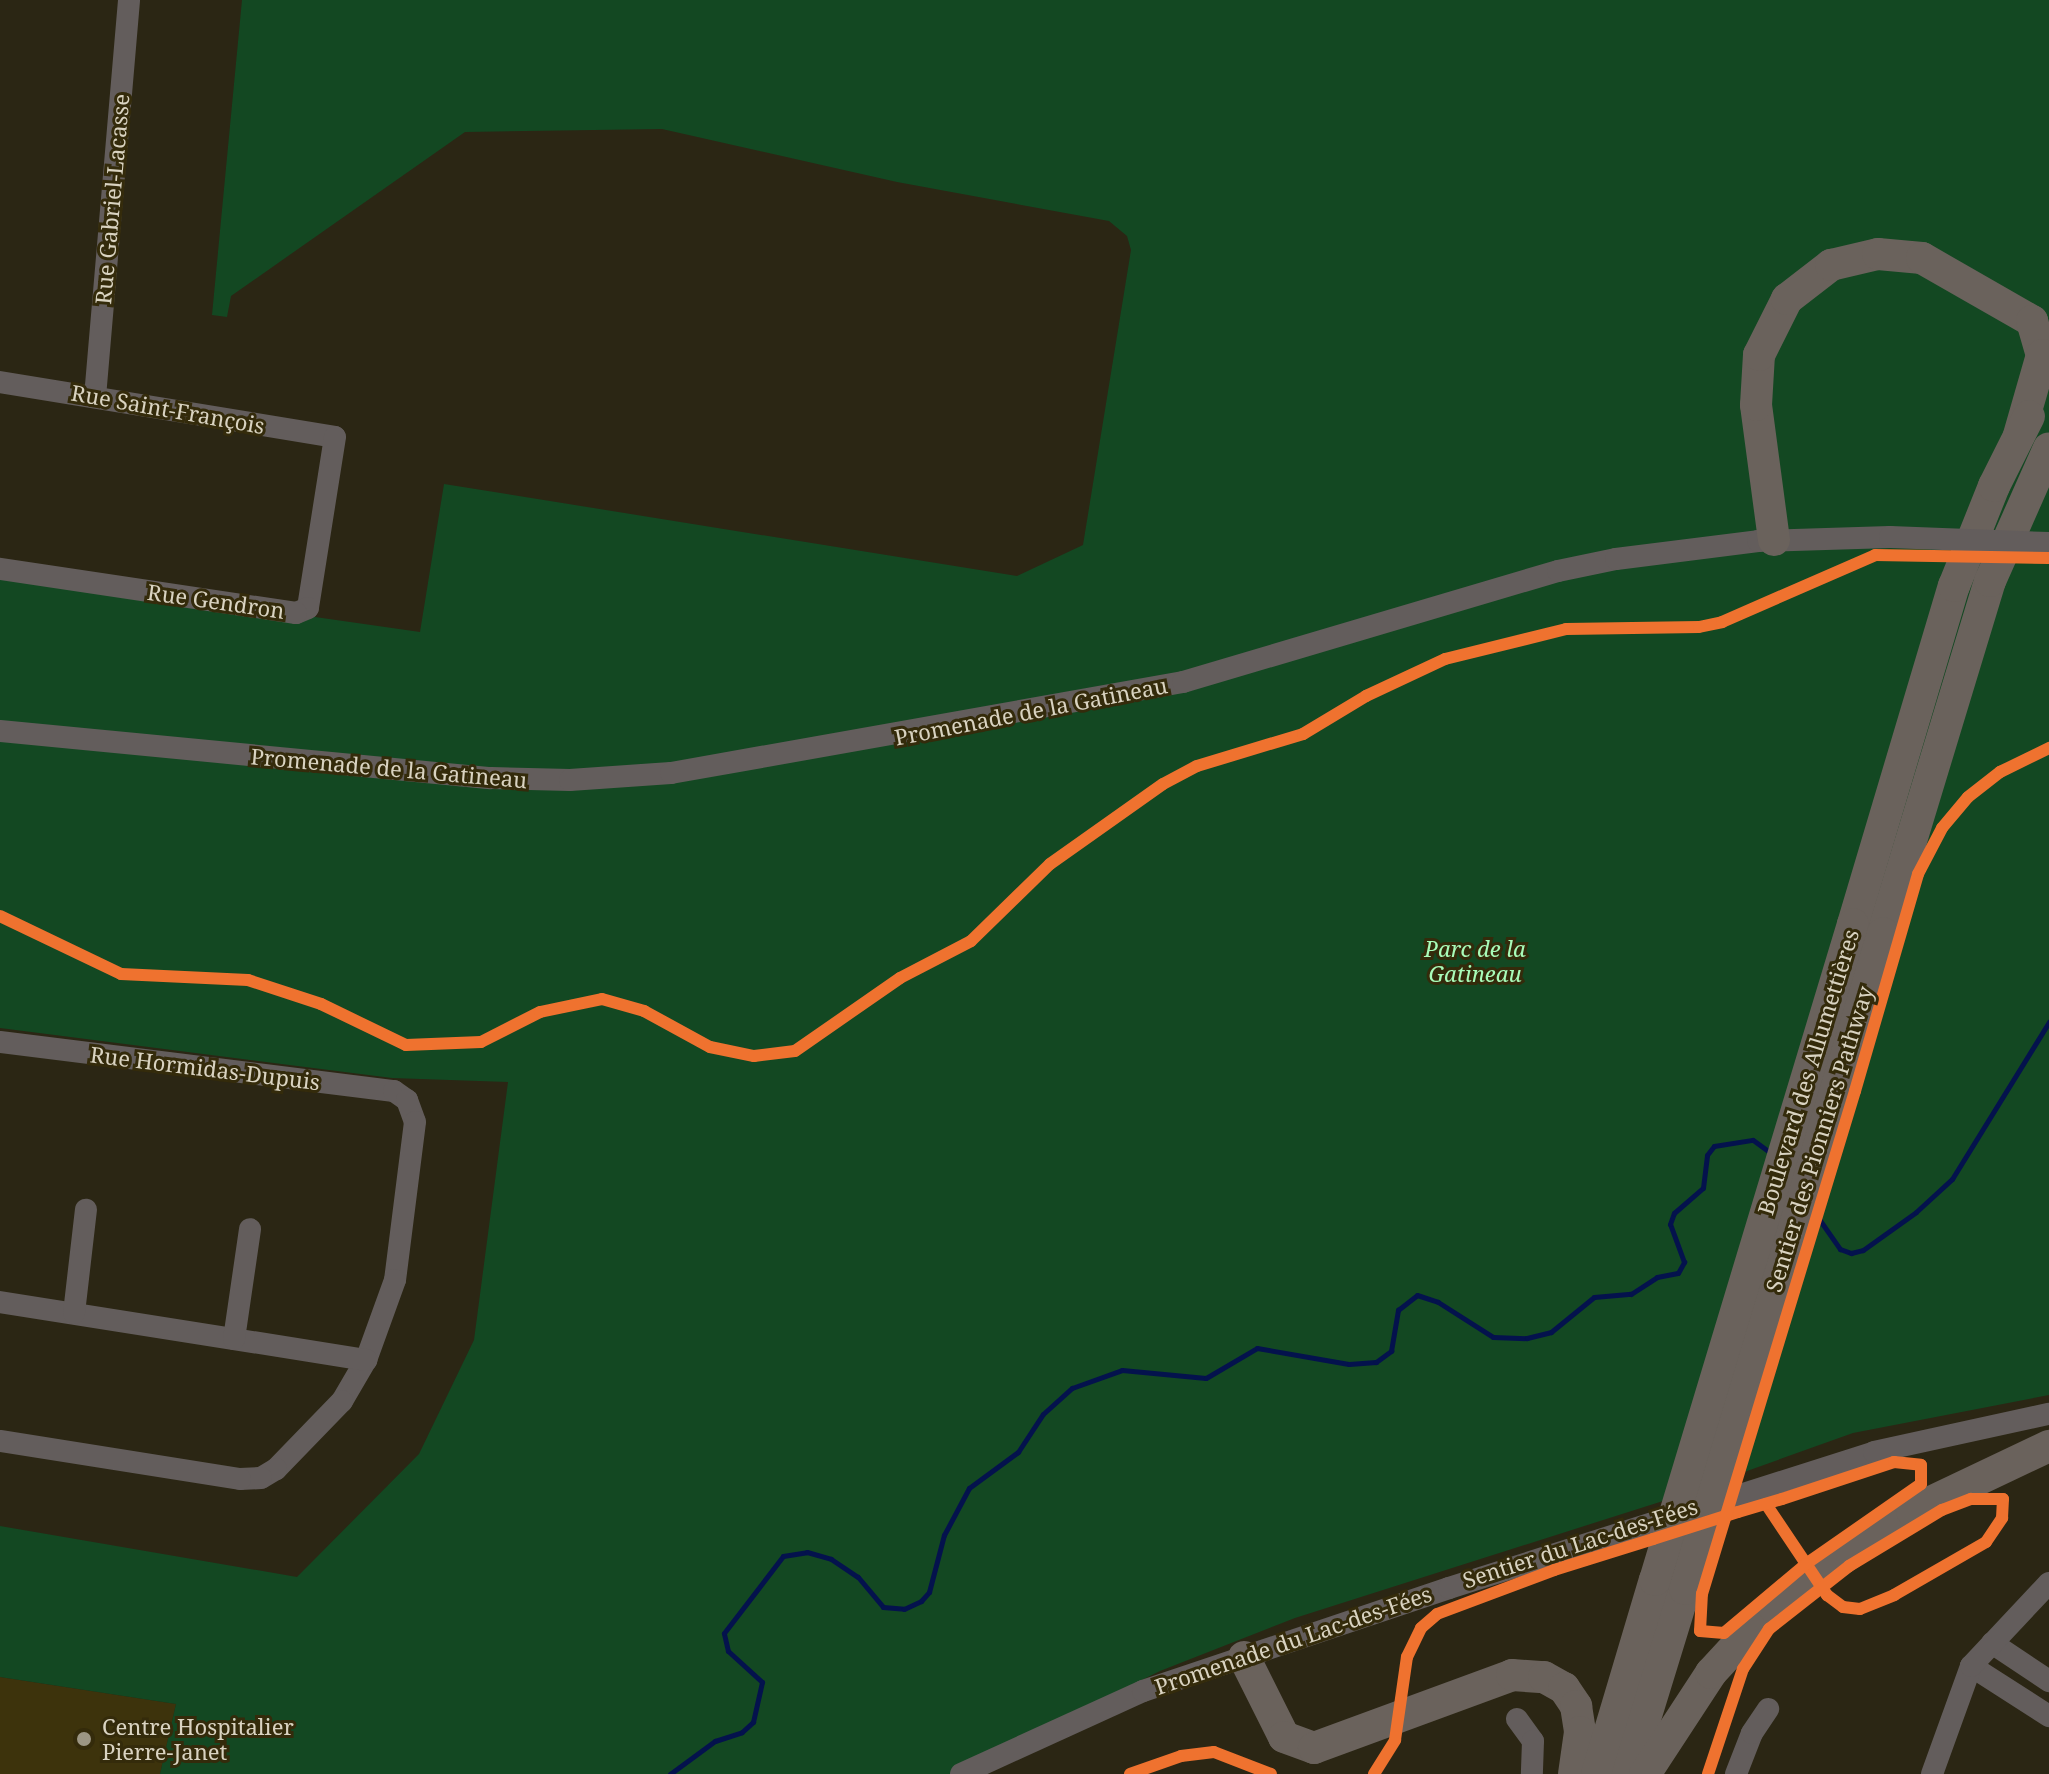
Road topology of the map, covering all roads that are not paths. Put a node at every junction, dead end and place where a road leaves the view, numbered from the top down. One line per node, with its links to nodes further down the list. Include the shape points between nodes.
1 (129, 0): 5 (street, Rue Gabriel-Lacasse)
2 (2049, 303): 9 (highway, via 1950,251 1893,236 1846,242 1791,271 1755,319 1740,374)
3 (0, 382): 5 (street, Rue Saint-François)
4 (2049, 382): 6 (highway, Boulevard des Allumettières)
5 (95, 397): 7 (street, Rue Saint-François)
6 (2019, 435): 9 (highway, via 2042,355 2032,321 1922,258 1878,254 1831,265 1787,299 1759,355 1756,405); 24 (highway, Boulevard des Allumettières, bridge, via 1954,586 1853,924)
7 (335, 437): 11 (street, Rue Gendron, via 308,608 296,613)
8 (2049, 448): 24 (highway, Boulevard des Allumettières, bridge, via 1990,581 1883,933)
9 (1766, 540): 10 (street, Promenade de la Gatineau, bridge, via 1890,537); 12 (street, Promenade de la Gatineau, via 1664,551 1558,571 1270,660 1147,690 671,773 523,780)
10 (2049, 543)
11 (0, 569)
12 (0, 731)
13 (0, 1042): 19 (street, Rue Hormidas-Dupuis, via 394,1091 407,1100 415,1122 395,1280)
14 (86, 1210): 17 (street)
15 (250, 1229): 18 (street)
16 (0, 1302): 17 (street)
17 (74, 1313): 18 (street)
18 (234, 1339): 19 (street)
19 (366, 1360): 21 (street, via 342,1401 284,1463 261,1478)
20 (2049, 1414): 26 (street, Promenade du Lac-des-Fées, via 1874,1452)
21 (0, 1441)
22 (2049, 1446): 37 (highway, via 1912,1511 1773,1606 1711,1673)
23 (2049, 1583): 25 (street)
24 (1670, 1585): 35 (highway, Boulevard des Allumettières); 36 (highway, Boulevard des Allumettières)
25 (1992, 1643): 27 (street); 28 (street)
26 (1244, 1657): 32 (street, Promenade du Lac-des-Fées, via 1143,1691); 34 (highway, via 1284,1737 1314,1748 1512,1675 1544,1677 1564,1688 1576,1706 1580,1732)
27 (1971, 1666): 30 (street); 39 (street)
28 (2049, 1681)
29 (1768, 1709): 38 (street)
30 (2049, 1716)
31 (1517, 1719): 33 (street, via 1533,1741)
32 (961, 1774)
33 (1532, 1774)
34 (1574, 1774)
35 (1597, 1774)
36 (1628, 1774)
37 (1645, 1774)
38 (1736, 1774)
39 (1932, 1774)

